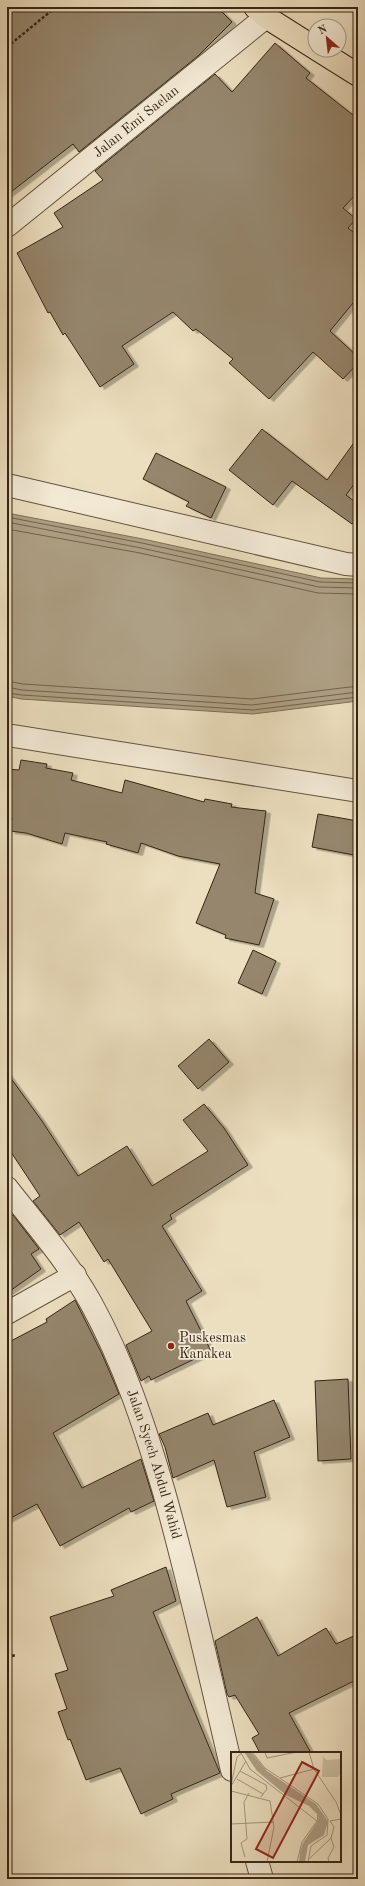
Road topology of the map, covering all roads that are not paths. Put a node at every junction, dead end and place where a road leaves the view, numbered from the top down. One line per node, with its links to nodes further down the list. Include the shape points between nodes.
1 (260, 12): 2 (main road); 5 (street, Jalan Emi Saelan)
2 (307, 43)
3 (330, 58): 4 (main road)
4 (358, 76)
5 (7, 226)
6 (7, 485): 7 (street)
7 (358, 565)
8 (7, 734): 9 (street)
9 (358, 791)
10 (7, 1188): 11 (street, Jalan Syech Abdul Wahid)
11 (75, 1275): 12 (street); 13 (street, Jalan Syech Abdul Wahid, via 119,1360 143,1420 180,1551)
12 (7, 1313)
13 (231, 1766)
14 (257, 1862): 15 (street)
15 (262, 1879)

